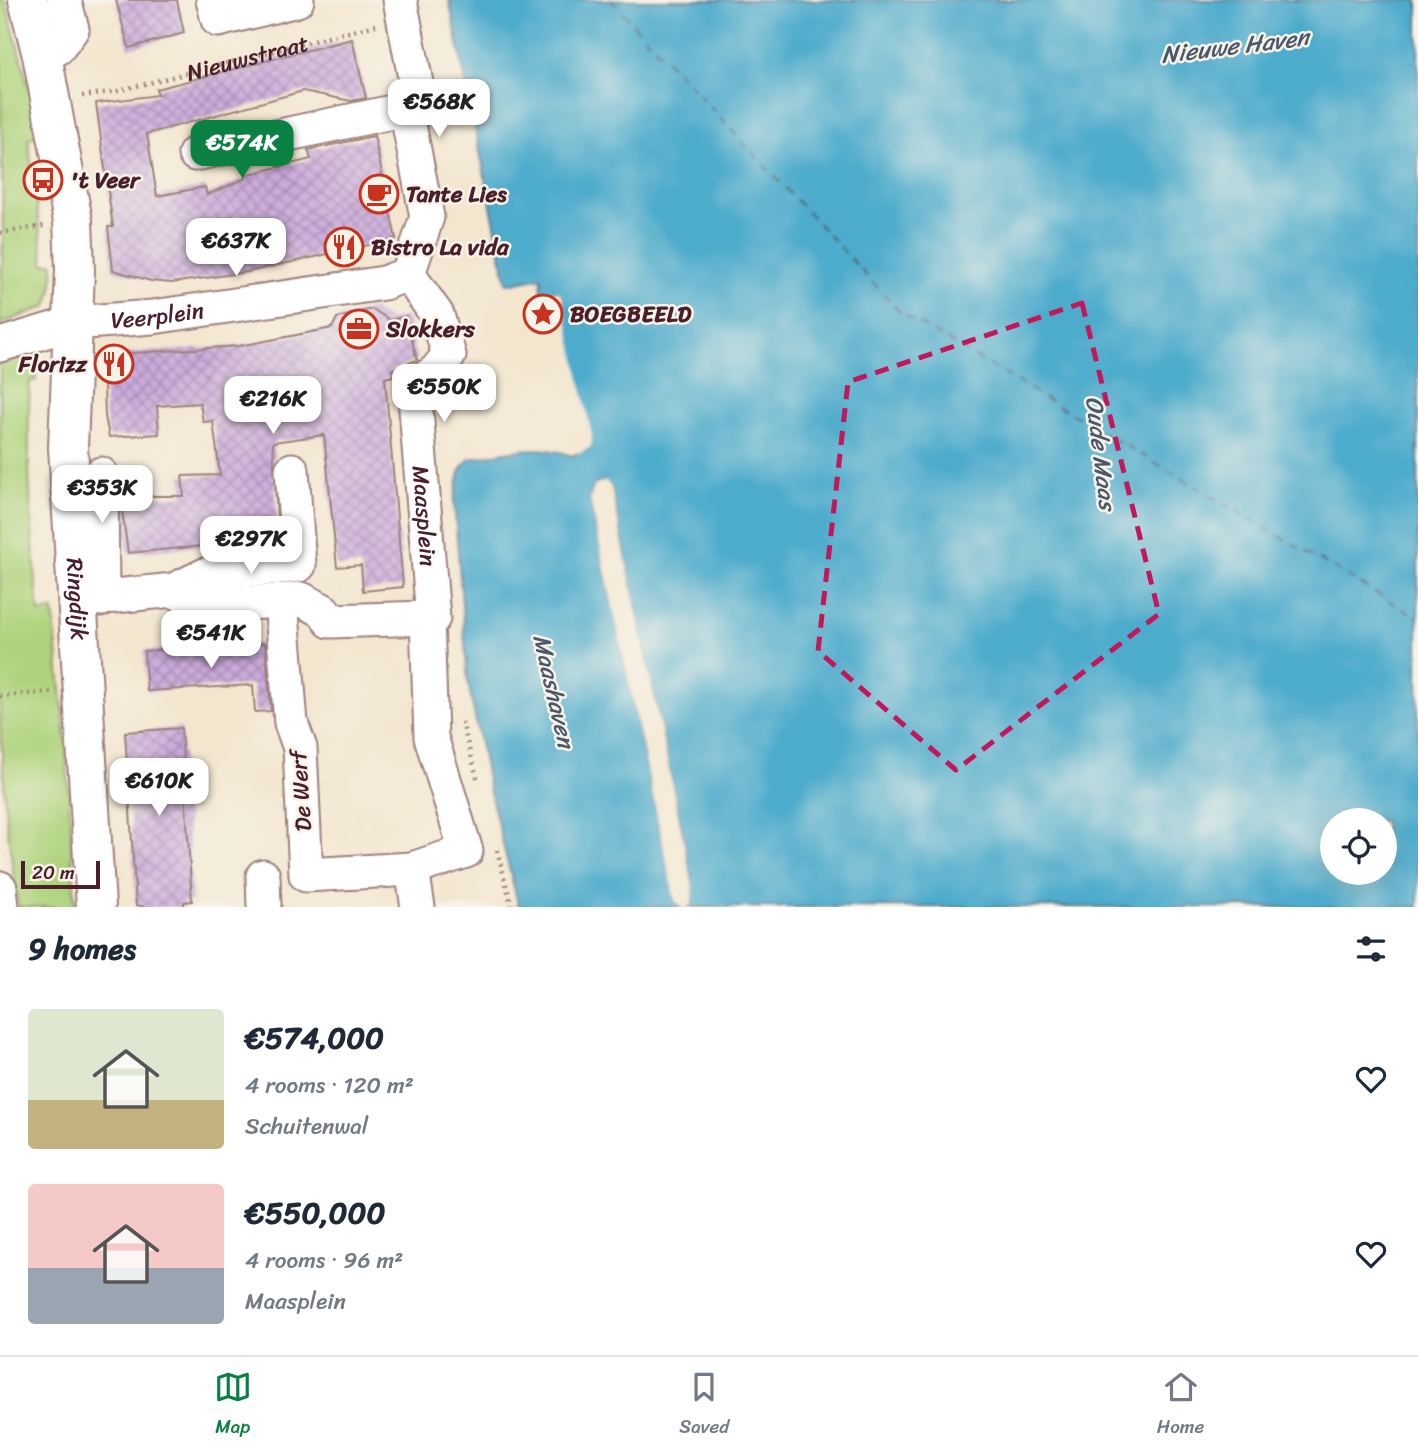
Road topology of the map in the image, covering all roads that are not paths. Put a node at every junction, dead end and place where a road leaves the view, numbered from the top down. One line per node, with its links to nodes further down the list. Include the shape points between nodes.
1 (28, 0): 6 (main road, Ringdijk)
2 (64, 0): 6 (street, via 72,29 58,48)
3 (213, 0): 4 (street, Nieuwstraat, via 218,20)
4 (297, 0)
5 (402, 8): 7 (street, via 416,83)
6 (42, 55): 10 (main road, Ringdijk, via 73,221)
7 (406, 108): 8 (street); 9 (street, via 427,217)
8 (195, 154)
9 (408, 274): 10 (street, Veerplein, via 384,283 153,317); 17 (street, Maasplein, via 437,314 449,355 435,372 414,385)
10 (73, 323): 11 (street, Veerplein); 15 (main road, Ringdijk, via 68,446)
11 (0, 345)
12 (292, 470): 14 (street, via 299,565 205,575)
13 (101, 474): 15 (street, Ringdijk)
14 (174, 590): 15 (street); 16 (street, via 203,607)
15 (89, 599): 21 (main road, Ringdijk, via 82,690)
16 (281, 601): 17 (street, via 312,602 330,621); 18 (street, De Werf, via 291,723 300,748 306,875)
17 (430, 618): 18 (street, De Werf, via 431,737 466,851)
18 (412, 869): 22 (street)
19 (0, 888): 20 (street)
20 (2, 907)
21 (96, 907)
22 (418, 907)

